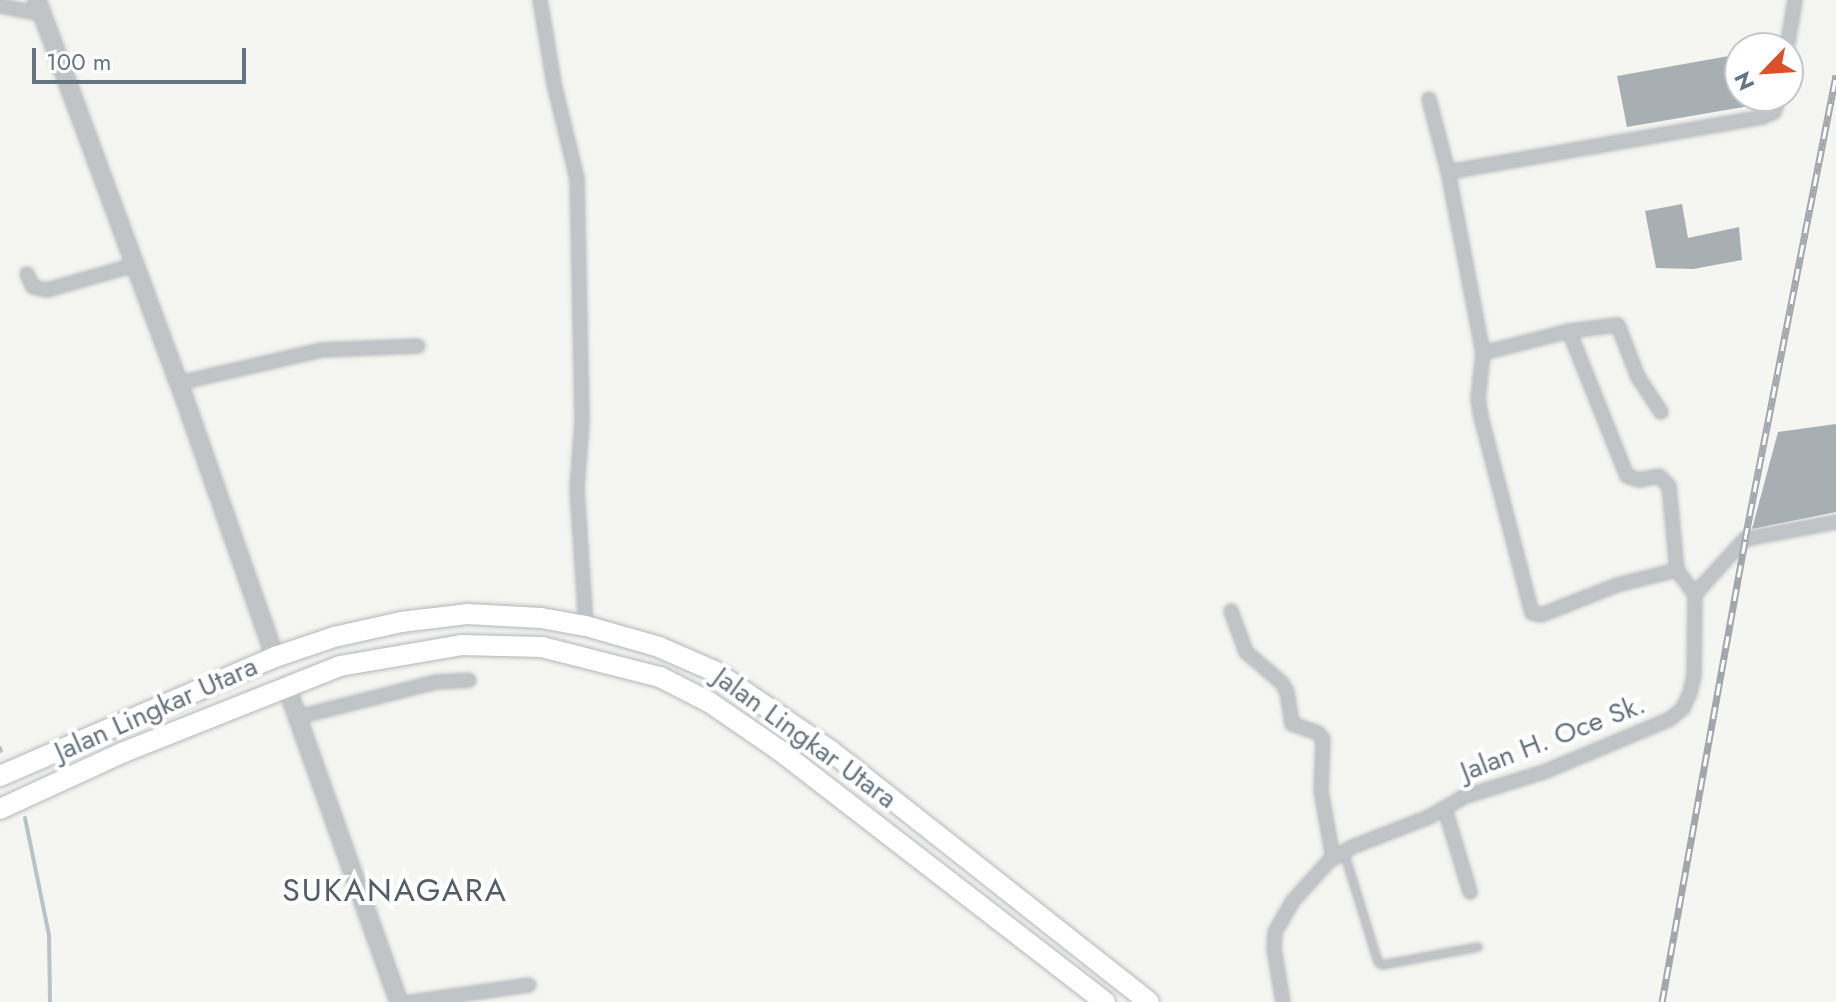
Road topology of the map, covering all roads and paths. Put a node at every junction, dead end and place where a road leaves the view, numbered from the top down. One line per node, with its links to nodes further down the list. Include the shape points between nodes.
1 (540, 0): 21 (street, via 577,178 582,421 577,489)
2 (1795, 0): 5 (street)
3 (0, 6): 4 (street)
4 (40, 7): 9 (street)
5 (1790, 32)
6 (1429, 99): 8 (street)
7 (1774, 112): 8 (street)
8 (1448, 172): 13 (street)
9 (134, 265): 10 (street, via 47,290 33,287); 14 (street)
10 (27, 274)
11 (1569, 331): 13 (street); 15 (street, via 1618,325 1638,377); 17 (street, via 1627,476 1659,476 1669,486)
12 (418, 346): 14 (street, via 322,350)
13 (1483, 353): 17 (street, via 1481,417 1532,613 1541,615 1617,585)
14 (179, 383): 23 (street)
15 (1661, 412)
16 (1836, 522): 18 (street, via 1745,539)
17 (1677, 570): 18 (street)
18 (1695, 595): 33 (street, Jalan H. Oce Sk., via 1694,675 1678,712 1616,743 1463,797)
19 (1231, 611): 34 (street, via 1246,652 1287,692 1292,724 1323,739 1321,791)
20 (457, 615): 21 (main road, Jalan Lingkar Utara, via 541,618); 22 (main road); 23 (main road, Jalan Lingkar Utara, via 334,637)
21 (586, 626): 27 (main road, Jalan Lingkar Utara, via 659,647 714,671)
22 (461, 645): 25 (main road, Jalan Lingkar Utara, via 340,666); 29 (main road, Jalan Lingkar Utara, via 542,647 660,677 709,702)
23 (275, 657): 28 (main road, Jalan Lingkar Utara)
24 (469, 680): 26 (street, via 436,682)
25 (286, 685): 26 (street); 30 (main road, Jalan Lingkar Utara)
26 (298, 717): 39 (street)
27 (795, 724): 29 (main road); 38 (main road, Jalan Lingkar Utara)
28 (114, 729): 30 (main road); 31 (main road, Jalan Lingkar Utara)
29 (779, 750): 41 (main road, Jalan Lingkar Utara)
30 (124, 752): 32 (main road, Jalan Lingkar Utara)
31 (7, 774)
32 (15, 801)
33 (1445, 809): 34 (street, Jalan H. Oce Sk.); 35 (street)
34 (1339, 855): 36 (lane, via 1378,962 1387,966); 44 (street, Jalan H. Oce Sk., via 1292,902 1275,932)
35 (1470, 892)
36 (1478, 947)
37 (529, 985): 40 (street)
38 (1128, 985): 42 (main road); 43 (main road, Jalan Lingkar Utara)
39 (399, 1002)
40 (411, 1002)
41 (1105, 1002)
42 (1115, 1002)
43 (1149, 1002)
44 (1283, 1002)

